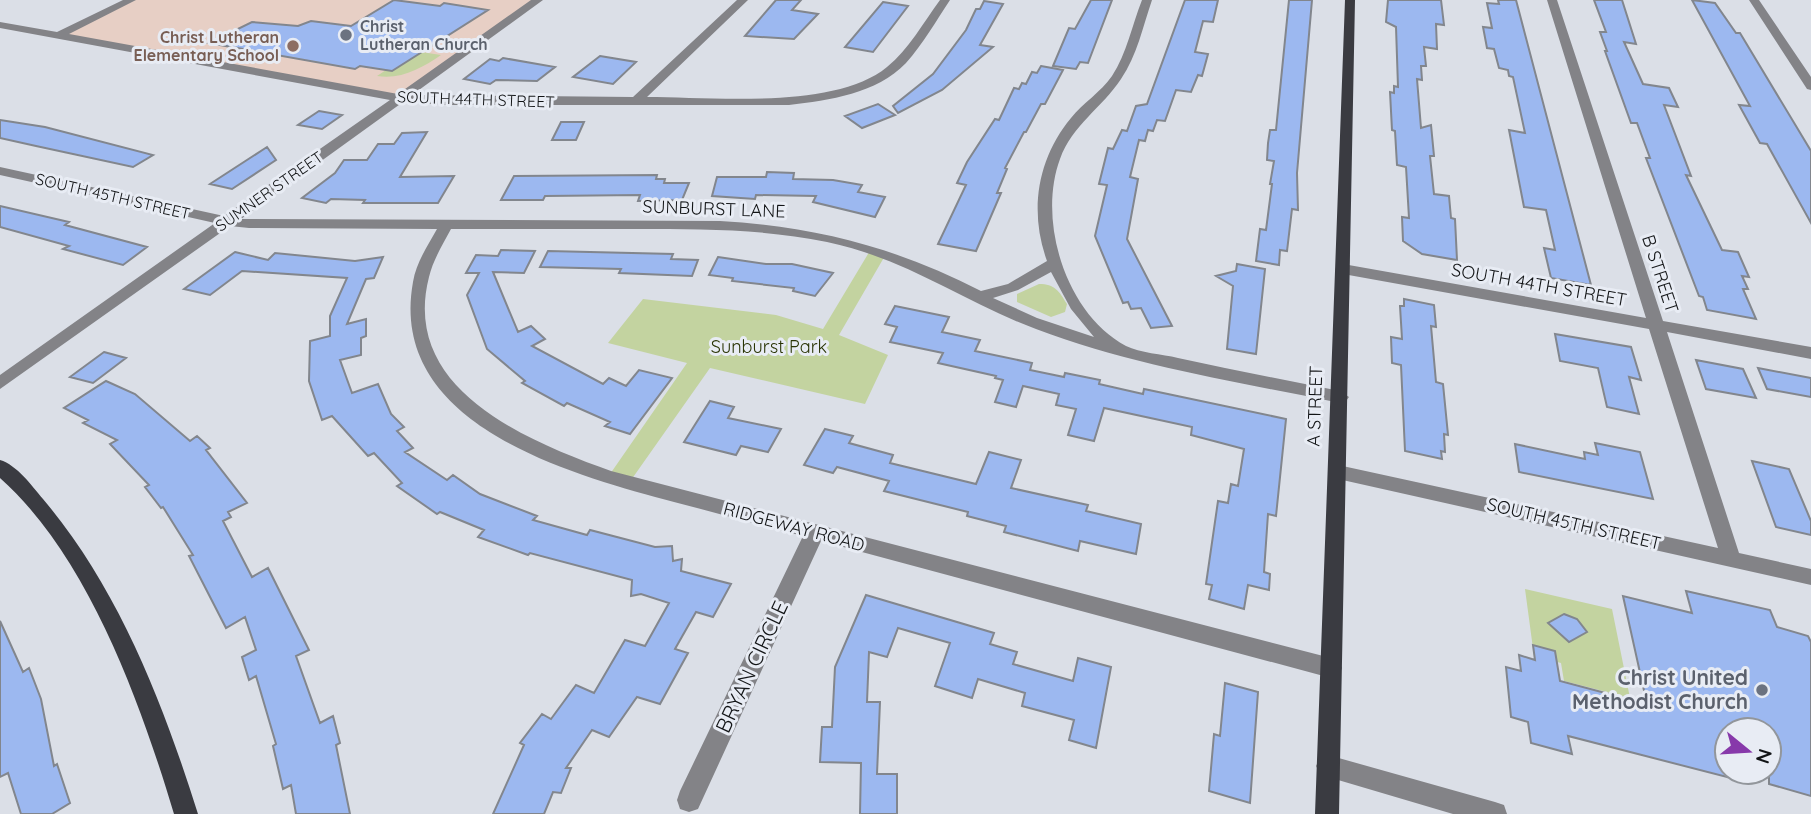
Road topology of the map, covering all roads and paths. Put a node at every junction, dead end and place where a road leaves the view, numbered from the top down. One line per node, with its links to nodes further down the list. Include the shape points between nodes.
1 (131, 0): 10 (street)
2 (538, 0): 12 (street, SUMNER STREET)
3 (743, 0): 13 (street)
4 (945, 0): 13 (street, SOUTH 44TH STREET, via 901,62 859,87 789,100)
5 (1147, 0): 17 (street, via 1121,70 1076,120 1052,159 1043,203)
6 (1350, 0): 18 (main road, A STREET)
7 (1552, 0): 20 (street, B STREET)
8 (1754, 0): 11 (street)
9 (0, 25): 10 (street, SOUTH 44TH STREET)
10 (57, 36): 12 (street, SOUTH 44TH STREET)
11 (1811, 86)
12 (400, 98): 13 (street, SOUTH 44TH STREET); 15 (street, SUMNER STREET)
13 (636, 101)
14 (0, 171): 15 (street, SOUTH 45TH STREET)
15 (226, 221): 16 (street, SUNBURST LANE); 23 (street, SUMNER STREET)
16 (446, 225): 19 (street, SUNBURST LANE, via 720,225 795,231 901,259); 27 (street, RIDGEWAY ROAD, via 420,283 418,327 434,370 478,416 514,439 608,477)
17 (1055, 263): 19 (street, via 1013,287); 22 (street, via 1093,328 1121,348)
18 (1343, 269): 20 (street, SOUTH 44TH STREET); 24 (main road, A STREET)
19 (978, 297): 22 (street, SUNBURST LANE, via 1042,326)
20 (1656, 325): 21 (street, SOUTH 44TH STREET); 28 (street, B STREET)
21 (1811, 353)
22 (1143, 355): 24 (street, SUNBURST LANE)
23 (0, 383)
24 (1340, 397): 26 (main road, A STREET)
25 (0, 467): 33 (main road, via 50,521 89,579 130,655 162,733)
26 (1338, 472): 28 (street, SOUTH 45TH STREET); 30 (main road, A STREET)
27 (815, 533): 30 (street, RIDGEWAY ROAD); 32 (street, BRYAN CIRCLE)
28 (1731, 559): 29 (street, SOUTH 45TH STREET)
29 (1811, 577)
30 (1331, 668): 31 (main road, A STREET)
31 (1328, 766): 34 (main road, A STREET); 35 (street)
32 (689, 800)
33 (186, 814)
34 (1327, 814)
35 (1495, 814)

